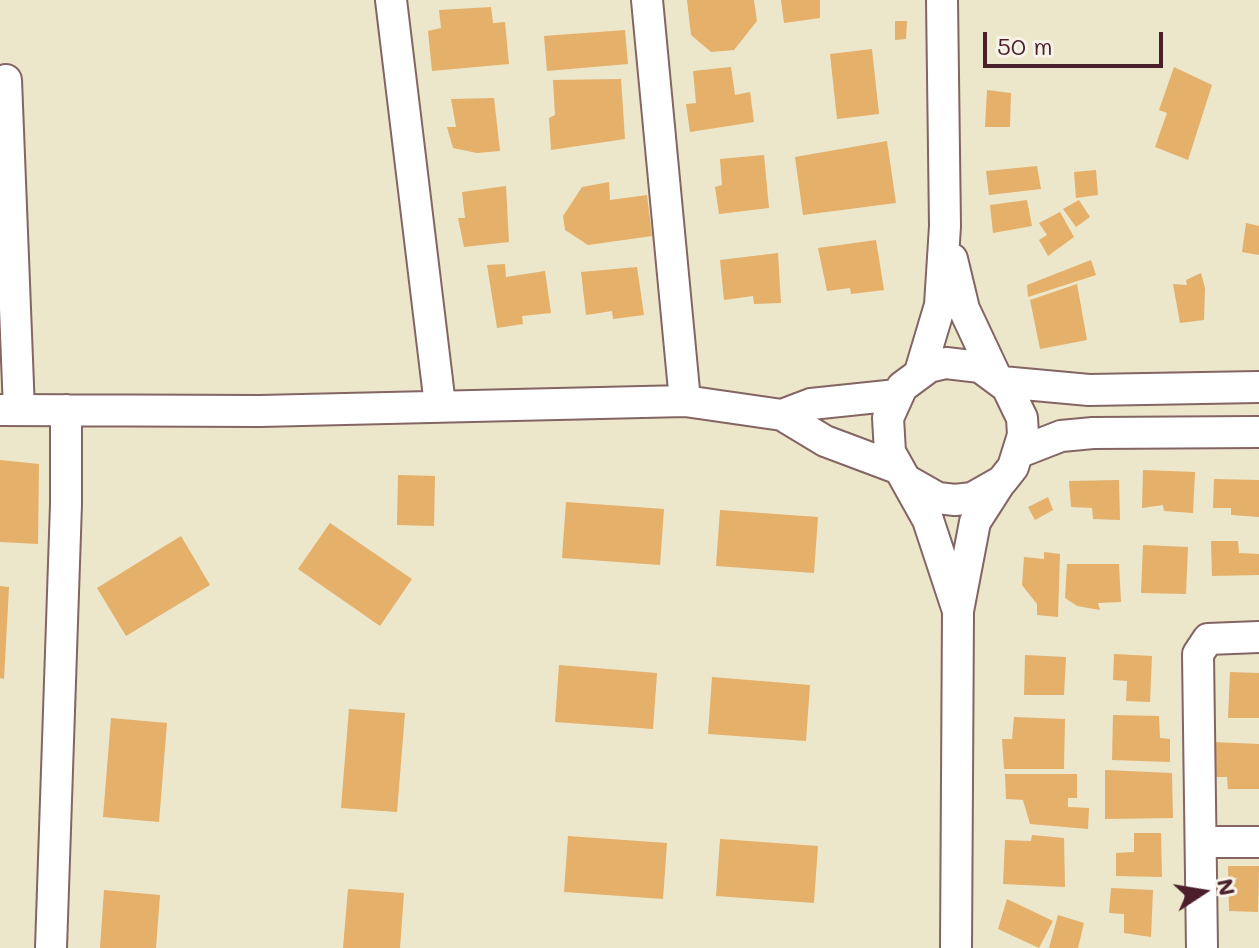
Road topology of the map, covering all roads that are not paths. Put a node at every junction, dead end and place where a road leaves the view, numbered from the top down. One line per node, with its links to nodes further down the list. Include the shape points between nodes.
1 (391, 0): 11 (street)
2 (647, 0): 10 (street)
3 (942, 0): 5 (street)
4 (6, 80): 12 (street)
5 (945, 226): 6 (street, via 940,305); 7 (street, via 964,309)
6 (920, 372): 7 (street, via 963,363); 9 (street)
7 (998, 379): 8 (street, via 1089,390); 16 (street, via 1022,418)
8 (1259, 387)
9 (897, 395): 14 (street, via 811,404); 17 (street, via 887,435)
10 (685, 401): 11 (street); 14 (street)
11 (440, 405): 13 (street)
12 (9, 410): 13 (street)
13 (66, 410): 23 (street)
14 (782, 415): 17 (street, via 825,441)
15 (1259, 432): 16 (street, via 1082,434)
16 (1020, 452): 18 (street)
17 (903, 474): 18 (street, via 938,498 955,500); 19 (street, via 928,520)
18 (1002, 481): 19 (street, via 975,522)
19 (958, 611): 24 (street)
20 (1259, 637): 21 (street, via 1208,639 1198,654)
21 (1202, 842): 22 (street); 25 (street)
22 (1259, 842)
23 (51, 948)
24 (956, 948)
25 (1202, 948)

